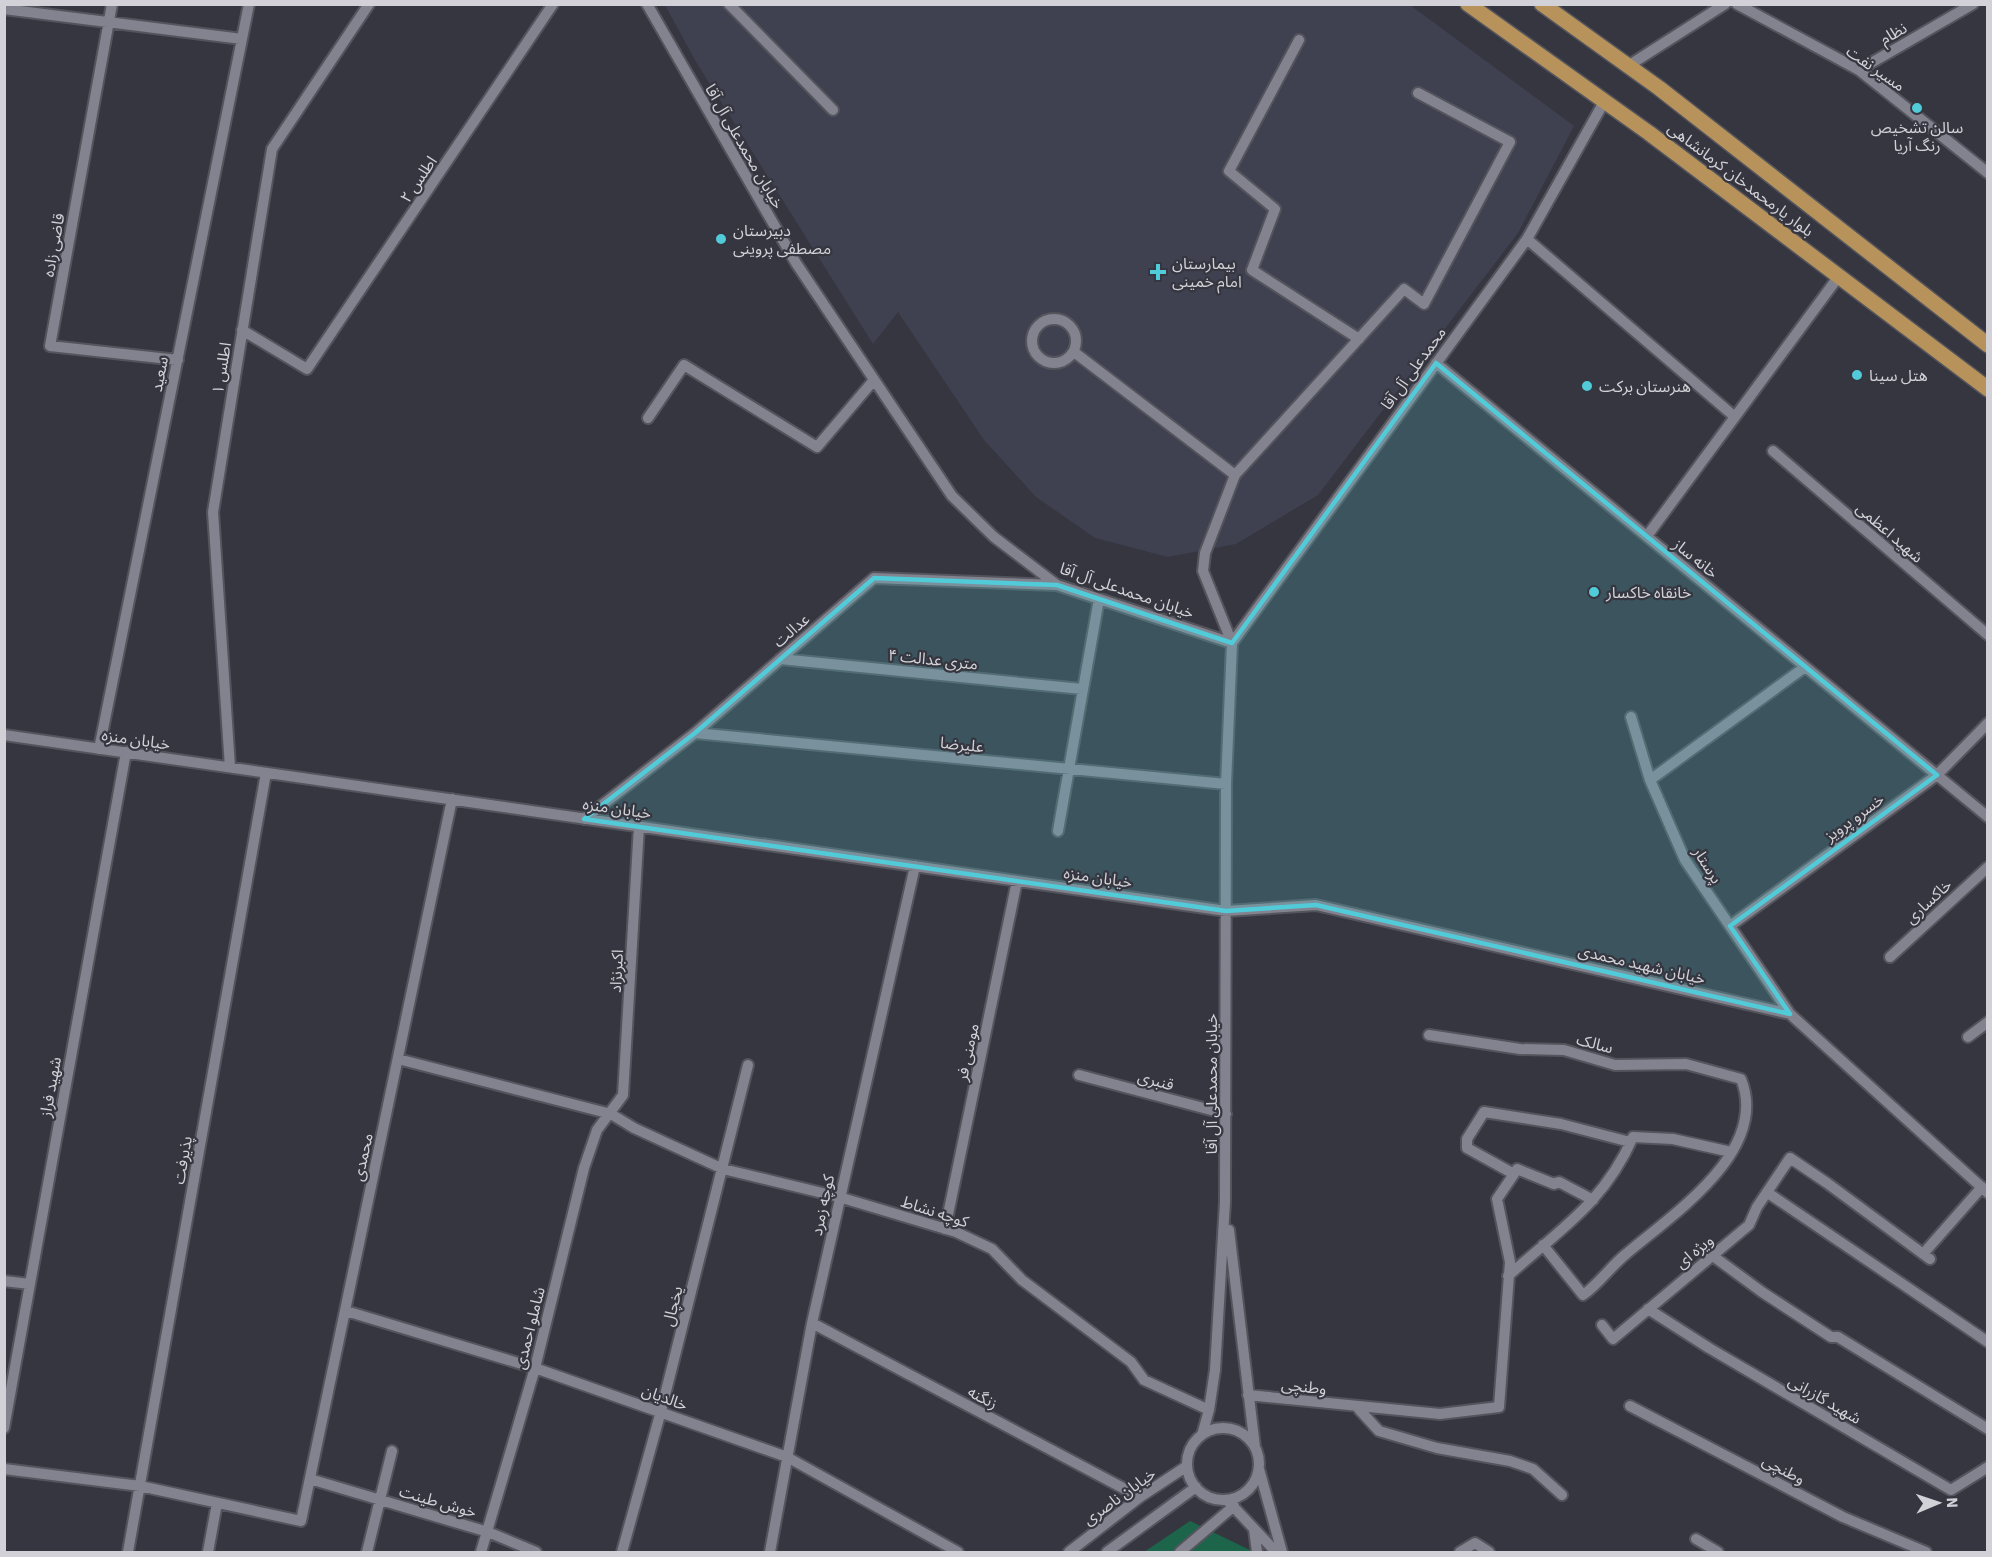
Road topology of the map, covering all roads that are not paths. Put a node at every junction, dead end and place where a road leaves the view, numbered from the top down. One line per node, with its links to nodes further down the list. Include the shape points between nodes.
1 (112, 4): 13 (street, قاضی زاده)
2 (249, 4): 14 (street, سعید)
3 (369, 4): 24 (street, اطلس ۱, via 272,149)
4 (553, 4): 24 (street, اطلس ۲, via 307,369)
5 (647, 4): 30 (street, خیابان محمدعلی آل آقا, via 796,263)
6 (729, 4): 20 (street)
7 (1468, 4): 19 (main road, بلوار یارمحمدخان کرمانشاهی)
8 (1542, 4): 16 (main road, بلوار یارمحمدخان کرمانشاهی)
9 (1725, 4): 16 (street)
10 (1737, 4): 17 (street, مسیر نفت)
11 (1973, 4): 17 (street, نظام)
12 (4, 9): 13 (street)
13 (108, 22): 14 (street); 28 (street, قاضی زاده, via 50,346)
14 (242, 39): 28 (street, سعید)
15 (1299, 40): 25 (street, via 1229,171 1275,209 1252,270)
16 (1628, 66): 26 (main road, بلوار یارمحمدخان کرمانشاهی)
17 (1859, 70): 21 (street, مسیر نفت)
18 (1418, 93): 25 (street, via 1510,142 1424,304 1404,289)
19 (1604, 102): 22 (street, محمدعلی آل آقا); 23 (main road, بلوار یارمحمدخان کرمانشاهی)
20 (833, 110)
21 (1985, 167)
22 (1527, 239): 29 (street, محمدعلی آل آقا); 32 (street)
23 (1839, 276): 31 (main road, بلوار یارمحمدخان کرمانشاهی); 32 (street)
24 (242, 330): 50 (street, اطلس ۱, via 213,512)
25 (1359, 339): 35 (street)
26 (1988, 345)
27 (1074, 352): 27 (street, via 1076,336 1068,323 1053,319 1034,331 1031,339 1035,354 1047,363 1063,362); 35 (street)
28 (178, 360): 48 (street, سعید)
29 (1436, 363): 36 (street, خانه ساز); 40 (street, محمدعلی آل آقا)
30 (874, 380): 33 (street, via 817,447 684,365); 37 (street, خیابان محمدعلی آل آقا, via 952,496 994,537)
31 (1988, 389)
32 (1735, 417): 36 (street)
33 (648, 418)
34 (1773, 451): 39 (street, شهید اعظمی)
35 (1235, 475): 40 (street, via 1205,553 1203,571)
36 (1647, 536): 42 (street, خانه ساز)
37 (1057, 585): 38 (street, خیابان محمدعلی آل آقا); 41 (street, عدالت, via 874,578)
38 (1099, 599): 40 (street, خیابان محمدعلی آل آقا); 43 (street)
39 (1988, 635)
40 (1232, 643): 55 (street, خیابان محمدعلی آل آقا)
41 (780, 659): 43 (street, ۴ متری عدالت); 46 (street, عدالت)
42 (1805, 667): 53 (street, خانه ساز); 54 (street)
43 (1082, 689): 51 (street)
44 (1630, 717): 54 (street, پرستار)
45 (1988, 723): 53 (street, خسرو پرویز)
46 (695, 733): 51 (street, علیرضا); 58 (street, عدالت)
47 (4, 735): 48 (street, خیابان منزه)
48 (99, 749): 49 (street, خیابان منزه)
49 (126, 752): 50 (street, خیابان منزه); 90 (street, شهید فراز)
50 (230, 767): 52 (street, خیابان منزه)
51 (1068, 769): 55 (street, علیرضا); 60 (street)
52 (266, 773): 56 (street, خیابان منزه); 114 (street, پذیرفت)
53 (1937, 776): 57 (street, خانه ساز); 65 (street, خسرو پرویز)
54 (1650, 780): 65 (street, پرستار, via 1685,860)
55 (1226, 784): 64 (street, خیابان محمدعلی آل آقا)
56 (452, 799): 58 (street, خیابان منزه); 71 (street, محمدی)
57 (1988, 817)
58 (584, 819): 59 (street, خیابان منزه)
59 (639, 826): 61 (street, خیابان منزه); 75 (street, اکبرنژاد, via 623,1095)
60 (1058, 831)
61 (915, 866): 63 (street, خیابان منزه); 82 (street, کوچه زمرد)
62 (1988, 867): 66 (street, خاکساری)
63 (1017, 881): 64 (street, خیابان منزه); 85 (street, مومنی فر)
64 (1226, 911): 67 (street, خیابان شهید محمدی, via 1316,905); 74 (street, خیابان محمدعلی آل آقا)
65 (1730, 926): 67 (street, پرستار)
66 (1890, 957)
67 (1790, 1014): 80 (street, خیابان شهید محمدی)
68 (1988, 1022): 70 (street)
69 (1429, 1035): 77 (street, سالک, via 1520,1049 1564,1050 1615,1065 1686,1064 1741,1079 1745,1090 1743,1133)
70 (1968, 1037)
71 (398, 1059): 75 (street, کوچه نشاط); 92 (street, محمدی)
72 (748, 1065): 78 (street, یخچال)
73 (1079, 1075): 74 (street, قنبری)
74 (1226, 1113): 84 (street, خیابان محمدعلی آل آقا)
75 (611, 1114): 78 (street, کوچه نشاط); 97 (street, شاملو احمدی, via 597,1130 584,1168)
76 (1630, 1142): 77 (street, via 1633,1137 1673,1139); 79 (street, via 1561,1124 1484,1112 1467,1139 1467,1148); 83 (street, via 1621,1164)
77 (1731, 1152): 86 (street, via 1706,1187 1583,1295)
78 (723, 1169): 82 (street, کوچه نشاط); 102 (street, یخچال)
79 (1514, 1174): 83 (street, via 1517,1169 1554,1184 1559,1182); 88 (street, via 1497,1198 1510,1262)
80 (1985, 1190): 81 (street, ویژه ای, via 1927,1257 1790,1158)
81 (1768, 1193): 87 (street, ویژه ای, via 1749,1225); 95 (street)
82 (839, 1197): 85 (street, کوچه نشاط); 93 (street, کوچه زمرد)
83 (1593, 1200): 86 (street, via 1564,1231)
84 (1225, 1202): 98 (street, خیابان محمدعلی آل آقا); 101 (street, خیابان محمدعلی آل آقا)
85 (945, 1229): 101 (street, کوچه نشاط, via 992,1249 1022,1280 1131,1362 1144,1380)
86 (1543, 1245): 88 (street)
87 (1713, 1256): 91 (street, ویژه ای); 104 (street, via 1832,1337 1838,1336)
88 (1508, 1276): 99 (street, وطنچی, via 1499,1407 1440,1414)
89 (4, 1281): 90 (street)
90 (30, 1284): 96 (street, شهید فراز)
91 (1648, 1309): 94 (street, ویژه ای, via 1613,1339); 110 (street, شهید گازرانی, via 1951,1490)
92 (345, 1311): 97 (street, خالدیان); 113 (street, محمدی)
93 (812, 1323): 108 (street, کوچه زمرد); 117 (street, زنگنه)
94 (1602, 1325)
95 (1988, 1342)
96 (10, 1365): 103 (street, شهید فراز)
97 (535, 1368): 102 (street, خالدیان); 122 (street, شاملو احمدی)
98 (1248, 1395): 99 (street, وطنچی); 106 (street, خیابان محمدعلی آل آقا)
99 (1356, 1406): 116 (street, via 1379,1431 1533,1469)
100 (1630, 1406): 141 (street, وطنچی, via 1843,1517)
101 (1209, 1410): 105 (street, خیابان محمدعلی آل آقا)
102 (661, 1411): 108 (street, خالدیان); 129 (street, یخچال)
103 (4, 1428)
104 (1988, 1429)
105 (1202, 1435): 106 (street, via 1213,1430 1237,1431); 109 (street, via 1194,1443)
106 (1255, 1447): 112 (street)
107 (392, 1451): 118 (street, خوش طینت)
108 (787, 1457): 130 (street, کوچه زمرد); 131 (street, خالدیان)
109 (1187, 1466): 115 (street); 117 (street, خیابان ناصری)
110 (1988, 1467)
111 (4, 1469): 114 (street)
112 (1258, 1469): 120 (street, via 1248,1490); 137 (street)
113 (310, 1479): 118 (street, خوش طینت); 119 (street, محمدی, via 301,1521)
114 (140, 1486): 119 (street); 124 (street, پذیرفت)
115 (1196, 1487): 120 (street, via 1204,1495); 133 (street)
116 (1562, 1495)
117 (1140, 1497): 132 (street, خیابان ناصری)
118 (380, 1500): 122 (street, خوش طینت); 126 (street)
119 (217, 1503): 125 (street)
120 (1230, 1503): 121 (street); 134 (street)
121 (1254, 1528): 135 (street); 136 (street)
122 (488, 1532): 127 (street, شاملو احمدی); 128 (street, خوش طینت)
123 (1696, 1539): 140 (street)
124 (128, 1552)
125 (208, 1552)
126 (367, 1552)
127 (481, 1552)
128 (536, 1552)
129 (622, 1552)
130 (770, 1552)
131 (958, 1552)
132 (1069, 1552)
133 (1107, 1552)
134 (1180, 1552)
135 (1257, 1552)
136 (1276, 1552)
137 (1282, 1552)
138 (1460, 1552): 139 (street, via 1475,1543)
139 (1490, 1552)
140 (1718, 1552)
141 (1926, 1552)

